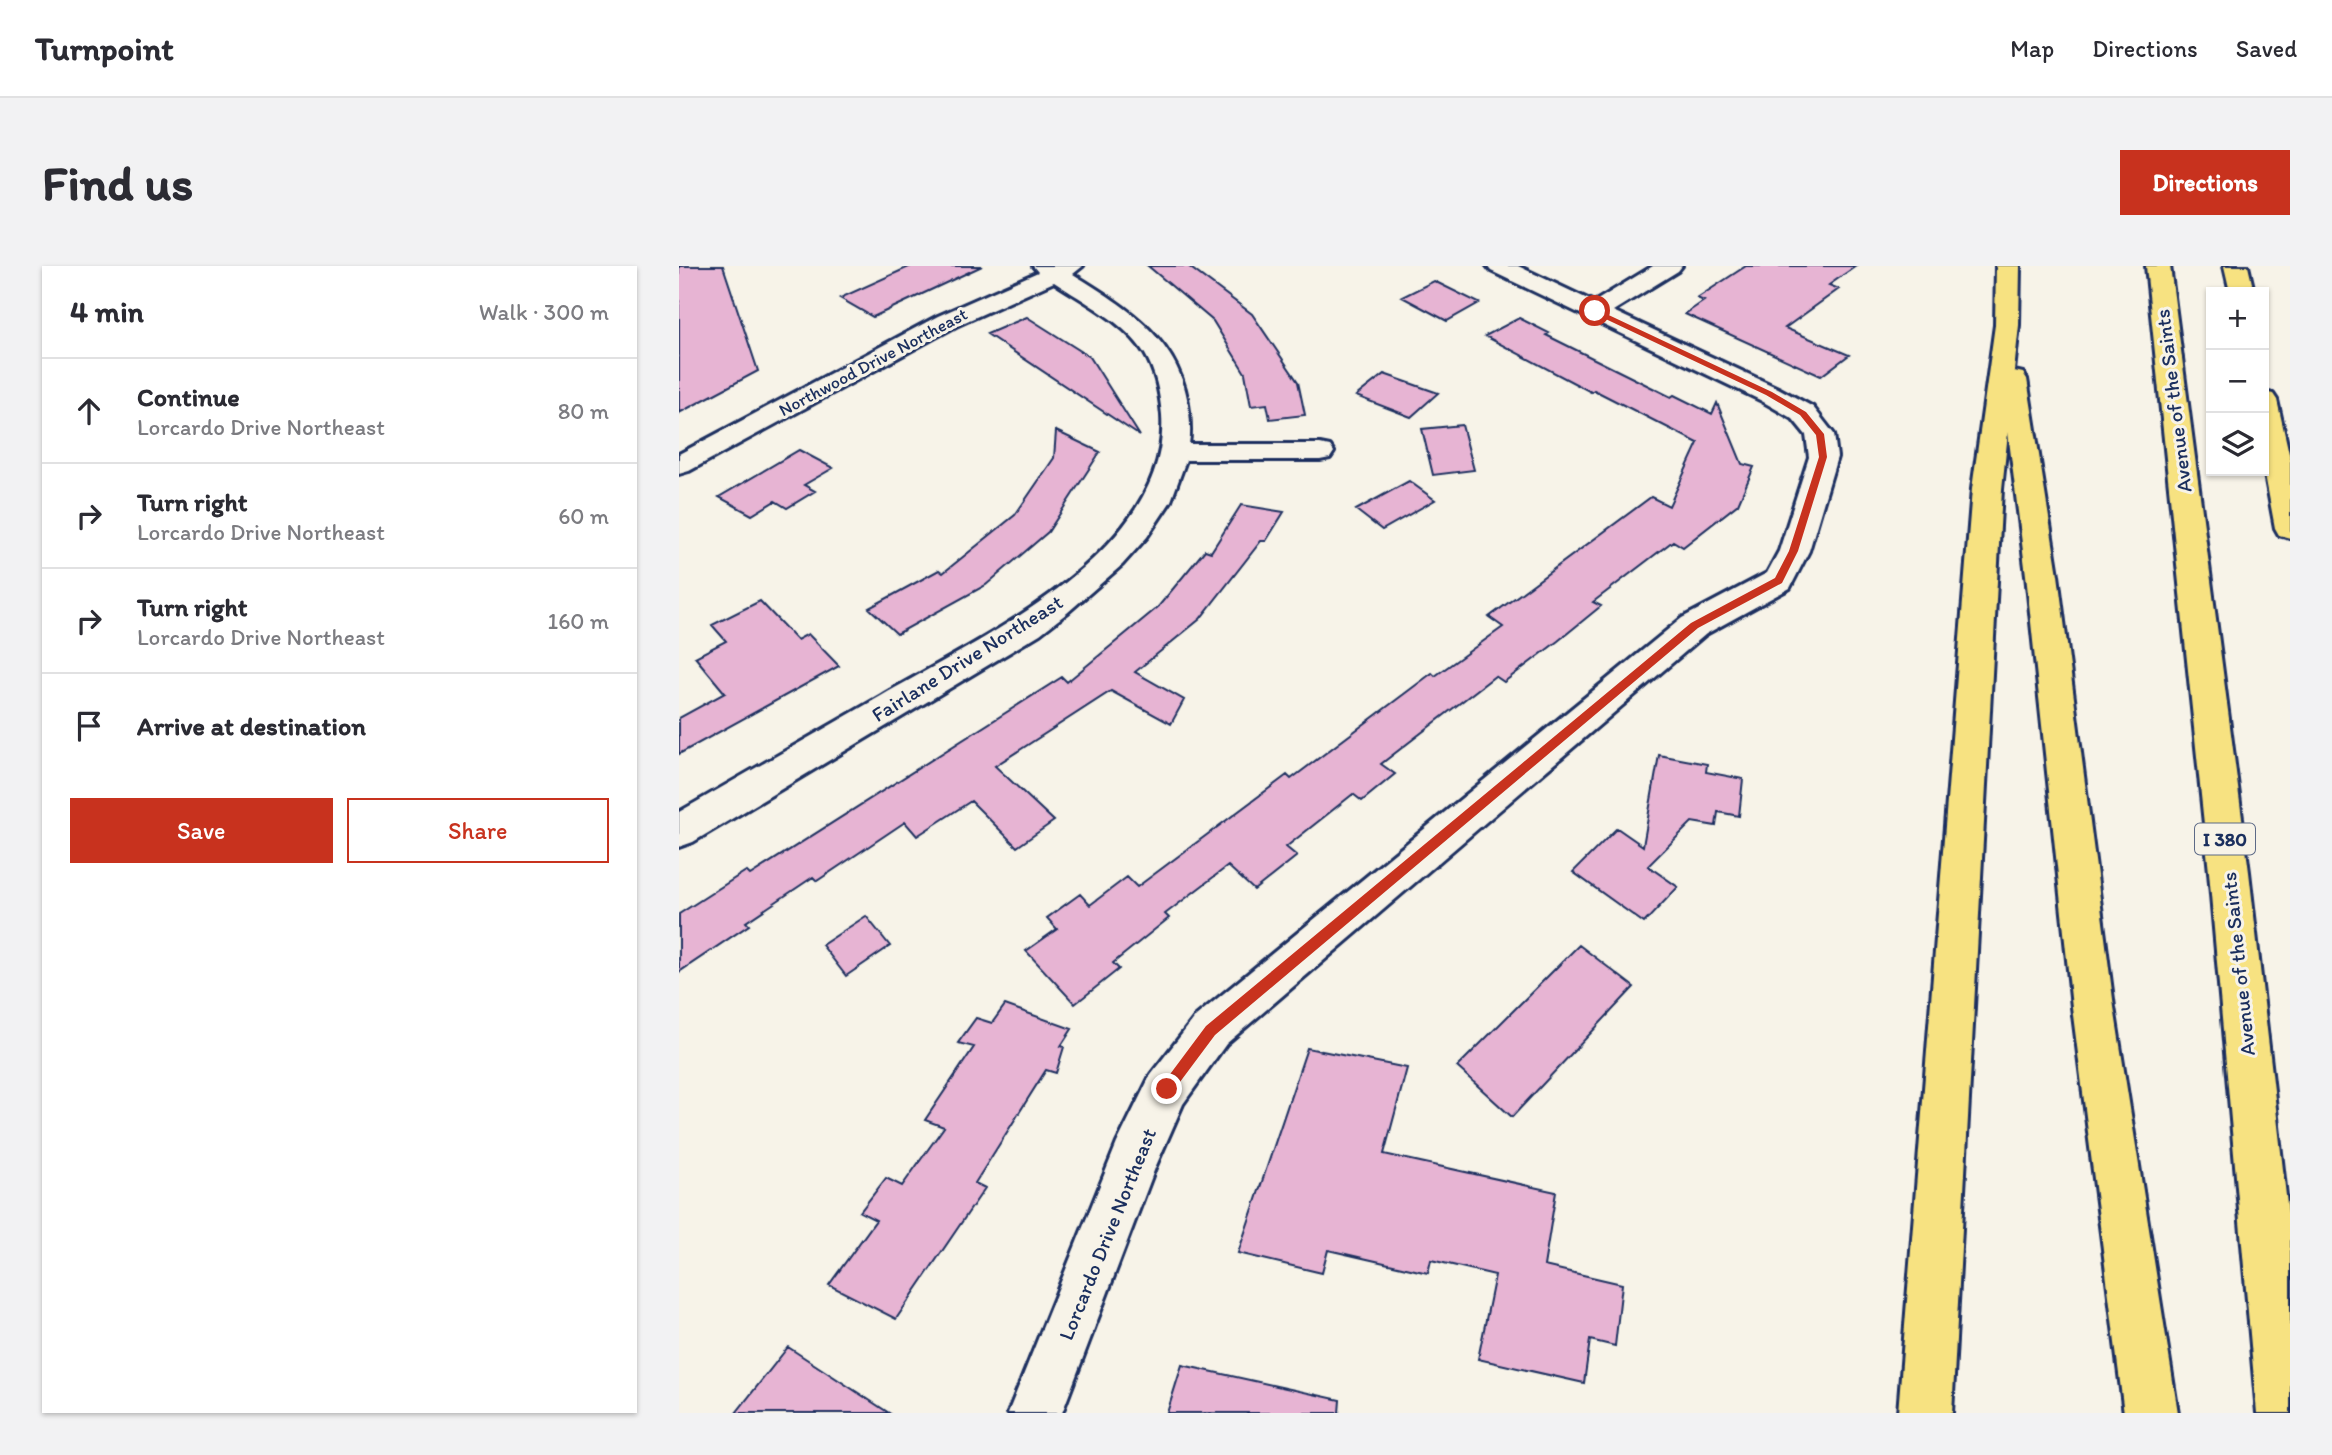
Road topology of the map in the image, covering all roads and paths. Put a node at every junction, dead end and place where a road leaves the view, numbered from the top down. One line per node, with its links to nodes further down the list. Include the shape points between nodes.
1 (1499, 266): 8 (street, Lorcardo Drive Northeast)
2 (1670, 266): 8 (street)
3 (2008, 266): 9 (highway)
4 (2158, 266): 19 (highway, Avenue of the Saints / I 380, via 2229,872)
5 (2237, 266): 7 (highway)
6 (1057, 268): 11 (street, Fairlane Drive Northeast, via 1153,346 1169,380 1177,415); 13 (street, Northwood Drive Northeast, via 947,321)
7 (2241, 287)
8 (1595, 311): 16 (street, Lorcardo Drive Northeast, via 1769,394 1812,424 1820,434 1823,457 1794,551 1779,580 1694,626 1211,1030 1167,1089 1134,1160)
9 (2007, 325): 17 (highway, via 1987,489); 18 (highway, via 2093,1007)
10 (2267, 413): 14 (highway)
11 (1175, 452): 12 (street); 15 (street, Fairlane Drive Northeast, via 1161,493 1142,521 1082,586 1028,626)
12 (1320, 452)
13 (679, 465)
14 (2290, 528)
15 (679, 831)
16 (1035, 1413)
17 (1925, 1413)
18 (2151, 1413)
19 (2284, 1413)

